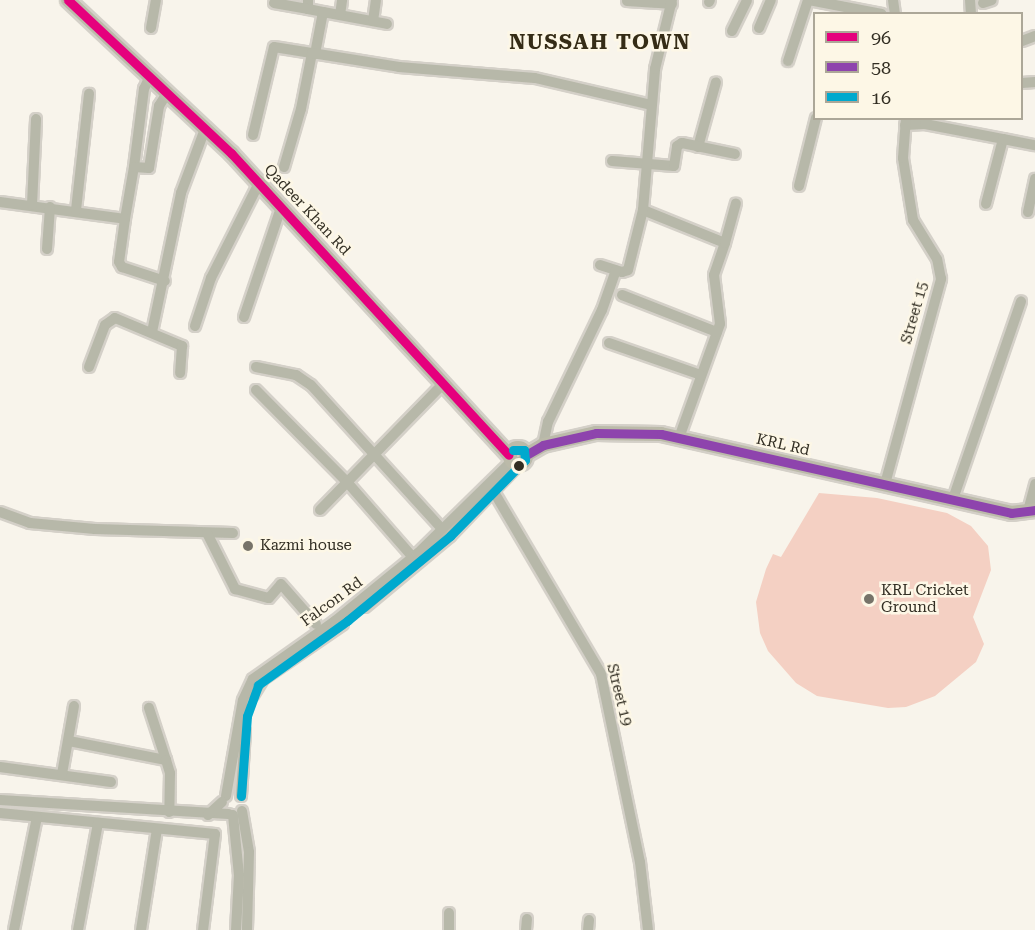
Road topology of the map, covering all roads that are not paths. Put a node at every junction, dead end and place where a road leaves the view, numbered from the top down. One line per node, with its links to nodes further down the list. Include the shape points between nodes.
1 (68, 0): 24 (main road, Qadeer Khan Rd)
2 (75, 0): 76 (main road, Qadeer Khan Rd, via 235,149)
3 (156, 0): 19 (street)
4 (342, 0): 16 (street)
5 (376, 0): 17 (street)
6 (747, 0): 21 (street)
7 (771, 0): 20 (street)
8 (809, 0): 13 (street); 23 (street)
9 (627, 1): 10 (street)
10 (672, 2): 28 (street, via 655,69)
11 (274, 3): 12 (street)
12 (308, 5): 14 (street)
13 (837, 9): 15 (street)
14 (323, 12): 16 (street); 22 (street)
15 (864, 12)
16 (340, 15): 17 (street)
17 (373, 21): 18 (street)
18 (387, 24)
19 (151, 28)
20 (759, 28)
21 (732, 31)
22 (313, 54): 28 (street, via 399,67 536,78); 33 (street, via 274,47); 41 (street, via 300,117)
23 (788, 61)
24 (150, 76): 26 (main road, Qadeer Khan Rd); 40 (street, via 144,89)
25 (716, 82): 36 (street)
26 (167, 93): 32 (main road, Qadeer Khan Rd); 40 (street, via 159,106 149,168)
27 (89, 94): 51 (street)
28 (651, 105): 39 (street)
29 (36, 119): 48 (street)
30 (816, 120): 44 (street)
31 (905, 122): 34 (street); 78 (street, Street 15, via 903,158 913,220 937,259 940,279)
32 (205, 129): 43 (main road, Qadeer Khan Rd); 59 (street, via 182,193)
33 (253, 135)
34 (1003, 139): 35 (street); 47 (street)
35 (1035, 145)
36 (698, 147): 37 (street); 39 (street, via 678,144 674,166)
37 (735, 154)
38 (612, 161): 39 (street)
39 (648, 165): 52 (street)
40 (134, 167): 54 (street)
41 (284, 167)
42 (1035, 180): 53 (street)
43 (259, 183): 50 (main road, Qadeer Khan Rd); 63 (street, via 211,278)
44 (799, 186)
45 (0, 202): 48 (street)
46 (736, 203): 55 (street)
47 (986, 204)
48 (32, 205): 49 (street)
49 (50, 207): 51 (street); 56 (street)
50 (281, 208): 62 (street); 71 (main road, Qadeer Khan Rd)
51 (76, 210): 54 (street)
52 (643, 210): 55 (street); 58 (street, via 628,270)
53 (1028, 212)
54 (125, 219): 59 (street, via 119,262 122,267)
55 (725, 243): 65 (street, via 714,275 720,324)
56 (47, 249)
57 (600, 265): 58 (street)
58 (616, 270): 74 (street, via 602,310 548,422)
59 (165, 281): 64 (street)
60 (622, 295): 65 (street)
61 (1021, 301): 81 (street)
62 (244, 317)
63 (195, 326)
64 (152, 332): 67 (street, via 108,319); 69 (street, via 184,348)
65 (717, 332): 70 (street)
66 (609, 344): 70 (street)
67 (89, 367)
68 (256, 367): 75 (street, via 296,375 311,386)
69 (180, 373)
70 (701, 375): 73 (street)
71 (444, 384): 75 (street); 76 (main road, Qadeer Khan Rd)
72 (256, 390): 77 (street)
73 (679, 438): 74 (main road, KRL Rd, via 619,431); 78 (main road, KRL Rd)
74 (543, 445): 76 (main road, KRL Rd)
75 (374, 457): 77 (street); 85 (street)
76 (516, 457): 80 (street, Falcon Rd); 98 (street, Falcon Rd, via 417,555 254,679 243,700)
77 (347, 482): 82 (street); 88 (street)
78 (885, 484): 81 (main road, KRL Rd)
79 (1035, 484): 83 (street)
80 (494, 492): 97 (street, Falcon Rd, via 420,562 258,685 247,716); 115 (street, Street 19, via 601,674 640,862)
81 (953, 498): 83 (main road, KRL Rd, via 1011,513)
82 (320, 510)
83 (1031, 511)
84 (0, 512): 86 (street, via 30,524 133,533)
85 (441, 528)
86 (207, 533): 87 (street); 89 (street, via 235,589 269,598 281,584)
87 (233, 533)
88 (411, 555)
89 (316, 624)
90 (74, 706): 92 (street)
91 (149, 708): 93 (street)
92 (69, 741): 93 (street); 95 (street)
93 (166, 760): 100 (street, via 170,773)
94 (0, 767): 95 (street)
95 (62, 774): 96 (street)
96 (111, 782)
97 (241, 796): 98 (street, via 233,793); 102 (street, Falcon Rd)
98 (224, 799): 102 (street); 103 (street)
99 (0, 800): 100 (street)
100 (169, 812): 103 (street)
101 (0, 813): 104 (street)
102 (234, 814): 103 (street); 112 (street, via 239,875); 113 (street, via 249,852)
103 (208, 815)
104 (37, 817): 105 (street); 108 (street)
105 (98, 823): 106 (street); 109 (street)
106 (156, 829): 110 (street); 111 (street, via 217,837)
107 (449, 913): 114 (street)
108 (14, 930)
109 (78, 930)
110 (141, 930)
111 (202, 930)
112 (236, 930)
113 (247, 930)
114 (448, 930)
115 (648, 930)

